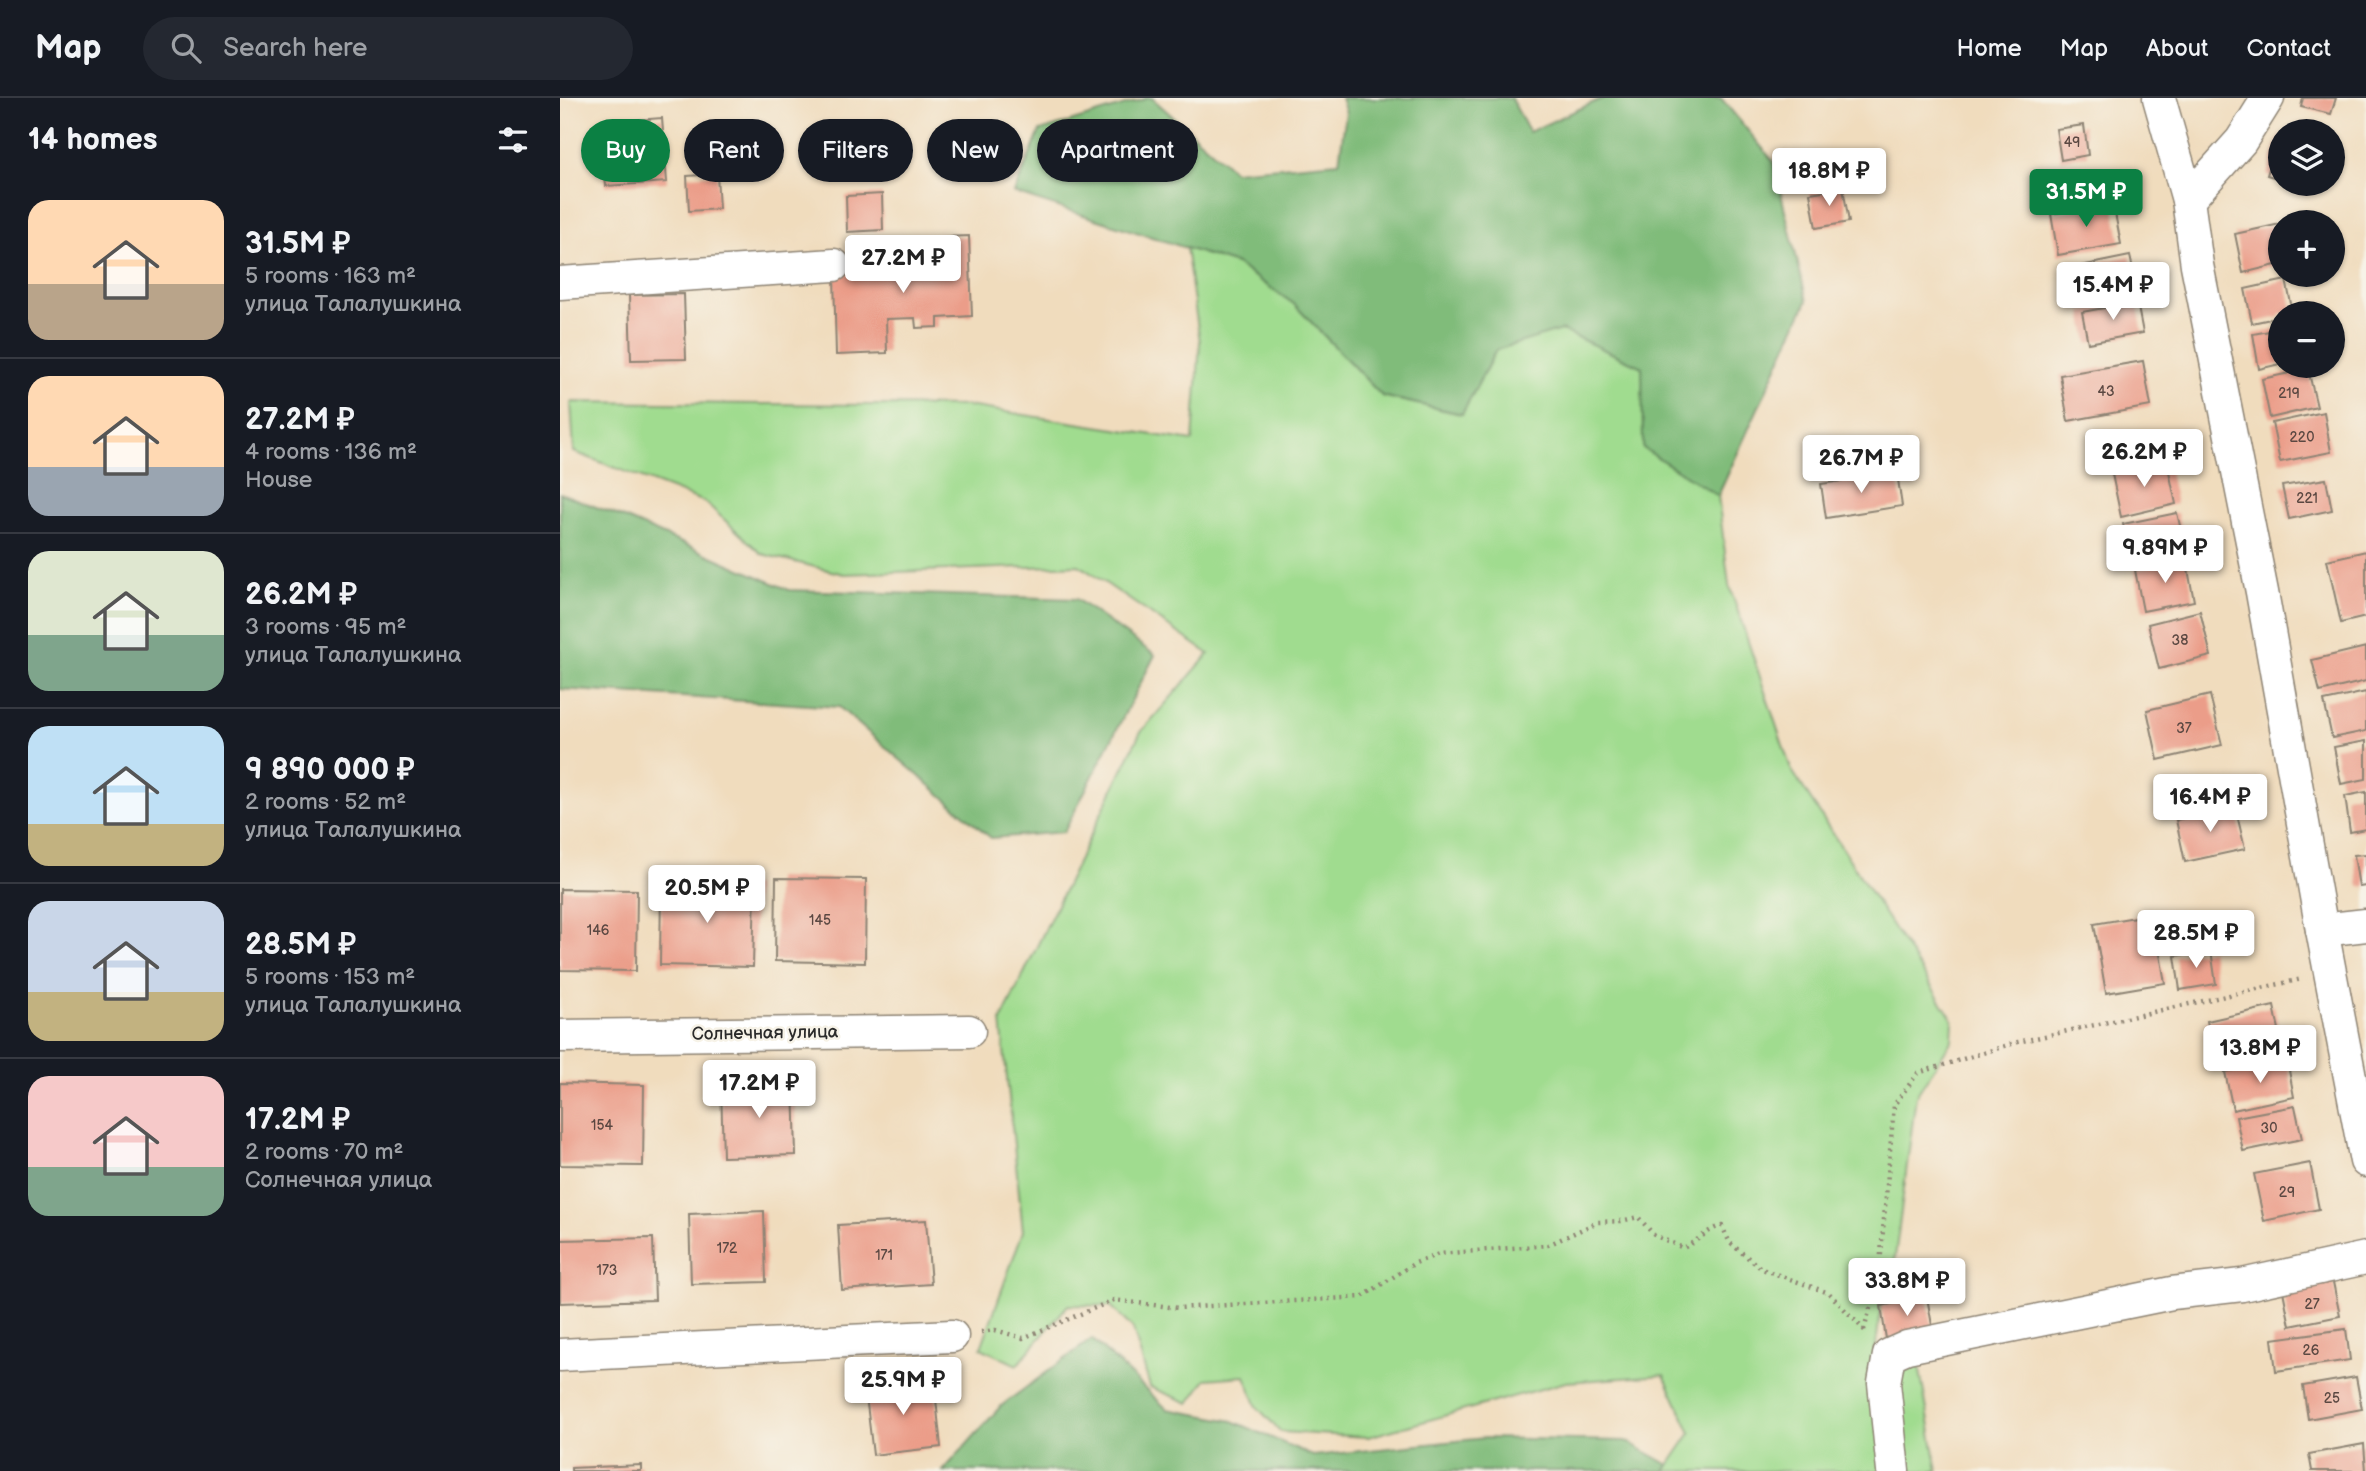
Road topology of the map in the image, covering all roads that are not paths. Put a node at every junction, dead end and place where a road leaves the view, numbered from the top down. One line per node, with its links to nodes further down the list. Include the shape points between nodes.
1 (2160, 98): 3 (street)
2 (2268, 98): 3 (street, via 2241,141)
3 (2188, 200): 7 (street)
4 (834, 265): 5 (street)
5 (560, 284)
6 (2366, 925): 7 (street)
7 (2322, 930): 10 (street)
8 (969, 1031): 9 (street, Солнечная улица)
9 (560, 1036)
10 (2366, 1161)
11 (2366, 1258): 14 (street, via 2242,1285 2172,1293 1889,1355 1884,1383)
12 (953, 1336): 13 (street)
13 (560, 1355)
14 (1893, 1471)

